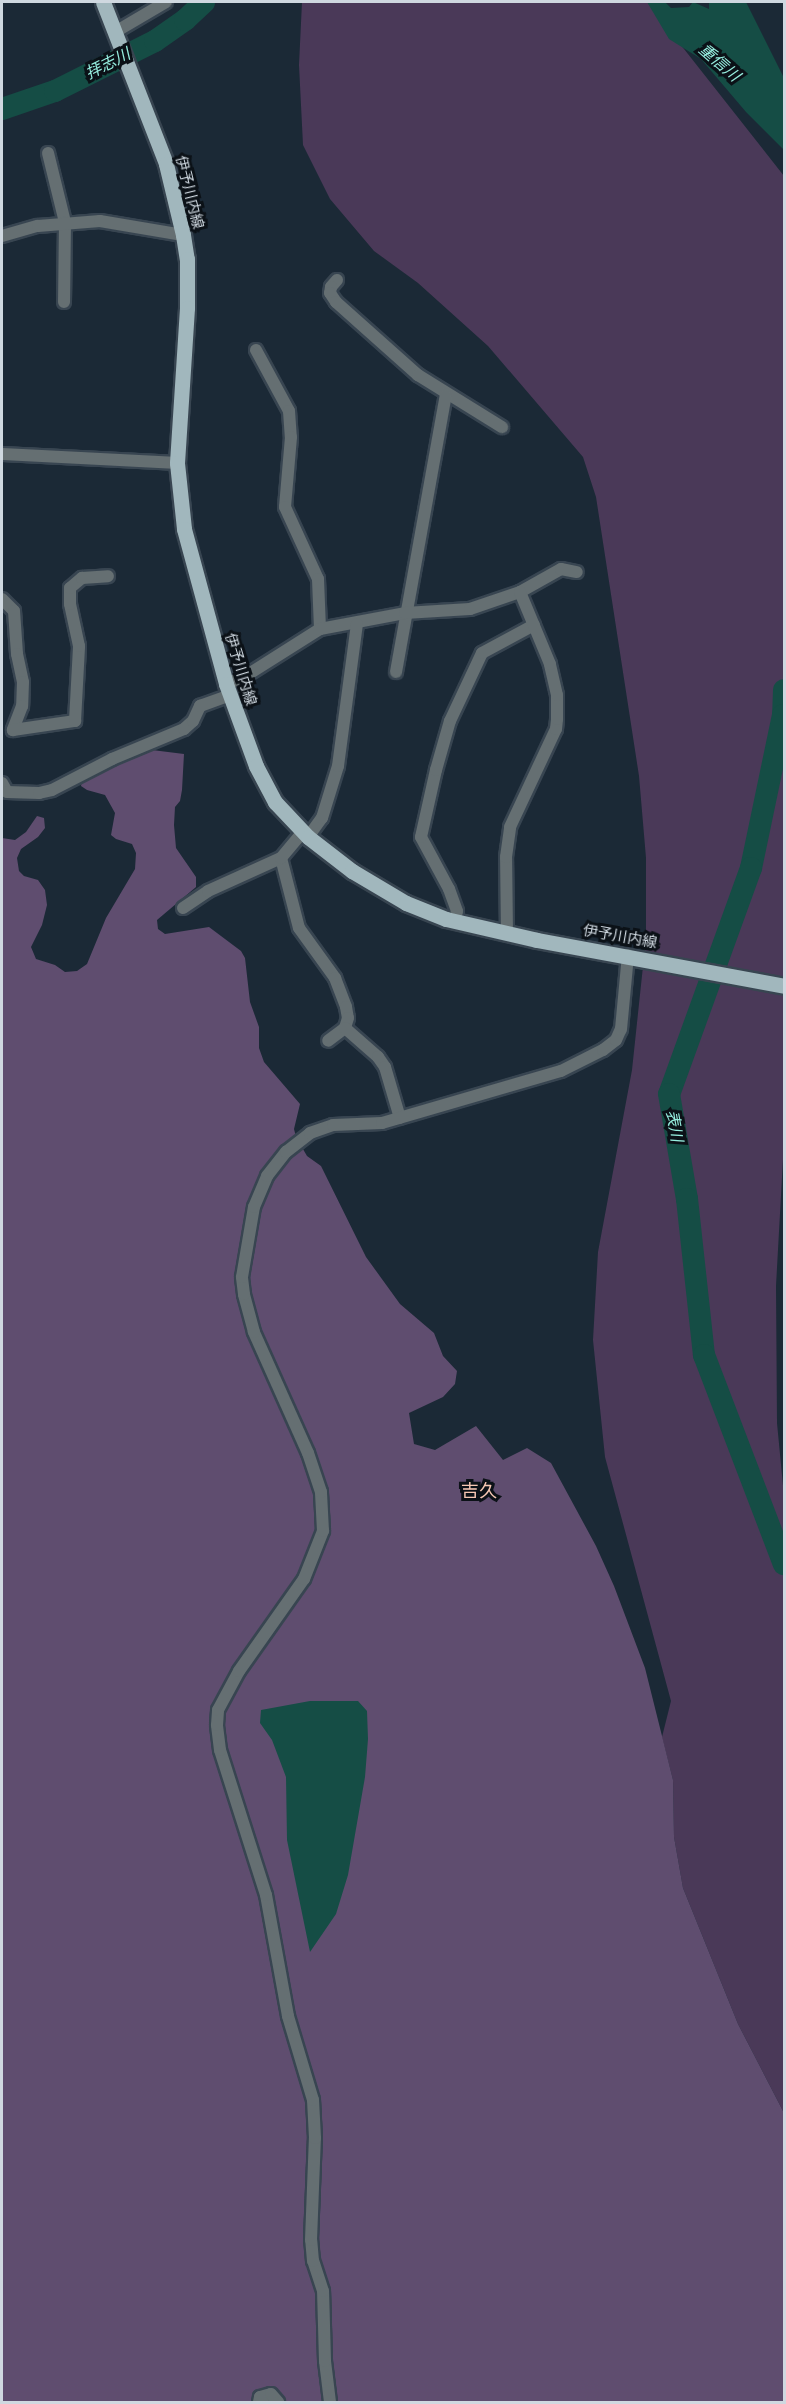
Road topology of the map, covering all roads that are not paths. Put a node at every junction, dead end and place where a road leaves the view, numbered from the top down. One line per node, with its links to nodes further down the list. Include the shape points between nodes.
1 (103, 2): 3 (main road, 伊予川内線)
2 (166, 2): 3 (street)
3 (116, 35): 6 (main road, 伊予川内線, via 166,164)
4 (48, 153): 5 (street)
5 (65, 222): 6 (street, via 119,223); 7 (street); 9 (street)
6 (183, 235): 14 (main road, 伊予川内線, via 187,308)
7 (2, 236)
8 (337, 280): 11 (street, via 330,293 336,302 418,375)
9 (64, 302)
10 (256, 350): 22 (street, via 289,411 291,437 285,507 318,579)
11 (446, 394): 12 (street); 19 (street)
12 (502, 427)
13 (2, 454): 14 (street)
14 (177, 463): 24 (main road, 伊予川内線, via 184,529)
15 (577, 572): 17 (street, via 561,569)
16 (108, 576): 18 (street, via 82,578 70,588 79,646 75,721 13,730 22,706 23,682 14,611)
17 (520, 592): 19 (street, via 470,609); 21 (street)
18 (2, 599)
19 (405, 613): 20 (street); 23 (street)
20 (357, 624): 22 (street); 26 (street, via 338,766 322,818)
21 (534, 625): 29 (street, via 482,653 450,721 436,770 421,837 449,889 457,912); 30 (street, via 544,643 554,679 557,719 556,729 510,827 506,857)
22 (320, 629): 24 (street)
23 (396, 672)
24 (228, 689): 25 (street, via 200,706 184,729 52,790 7,792); 26 (main road, 伊予川内線, via 264,784)
25 (2, 783)
26 (305, 834): 27 (street); 29 (main road, 伊予川内線, via 370,883 406,903)
27 (281, 858): 28 (street, via 208,891); 33 (street, via 299,928 335,978 346,1007)
28 (183, 908)
29 (455, 922): 30 (main road, 伊予川内線)
30 (507, 934): 31 (main road, 伊予川内線)
31 (632, 956): 32 (main road, 伊予川内線); 35 (street, via 623,1020 616,1040 609,1046 561,1071)
32 (784, 986)
33 (345, 1028): 34 (street); 35 (street, via 385,1067)
34 (328, 1041)
35 (400, 1118): 38 (street, via 382,1123 333,1125 310,1133 286,1152 267,1176 254,1207 242,1277 244,1294 254,1332 308,1453 321,1492 323,1531 304,1578 239,1671 218,1710 220,1750 266,1895 288,2016 313,2100 313,2261 323,2291)
36 (259, 2403): 37 (street, via 260,2397 271,2394)
37 (278, 2403)
38 (330, 2403)

